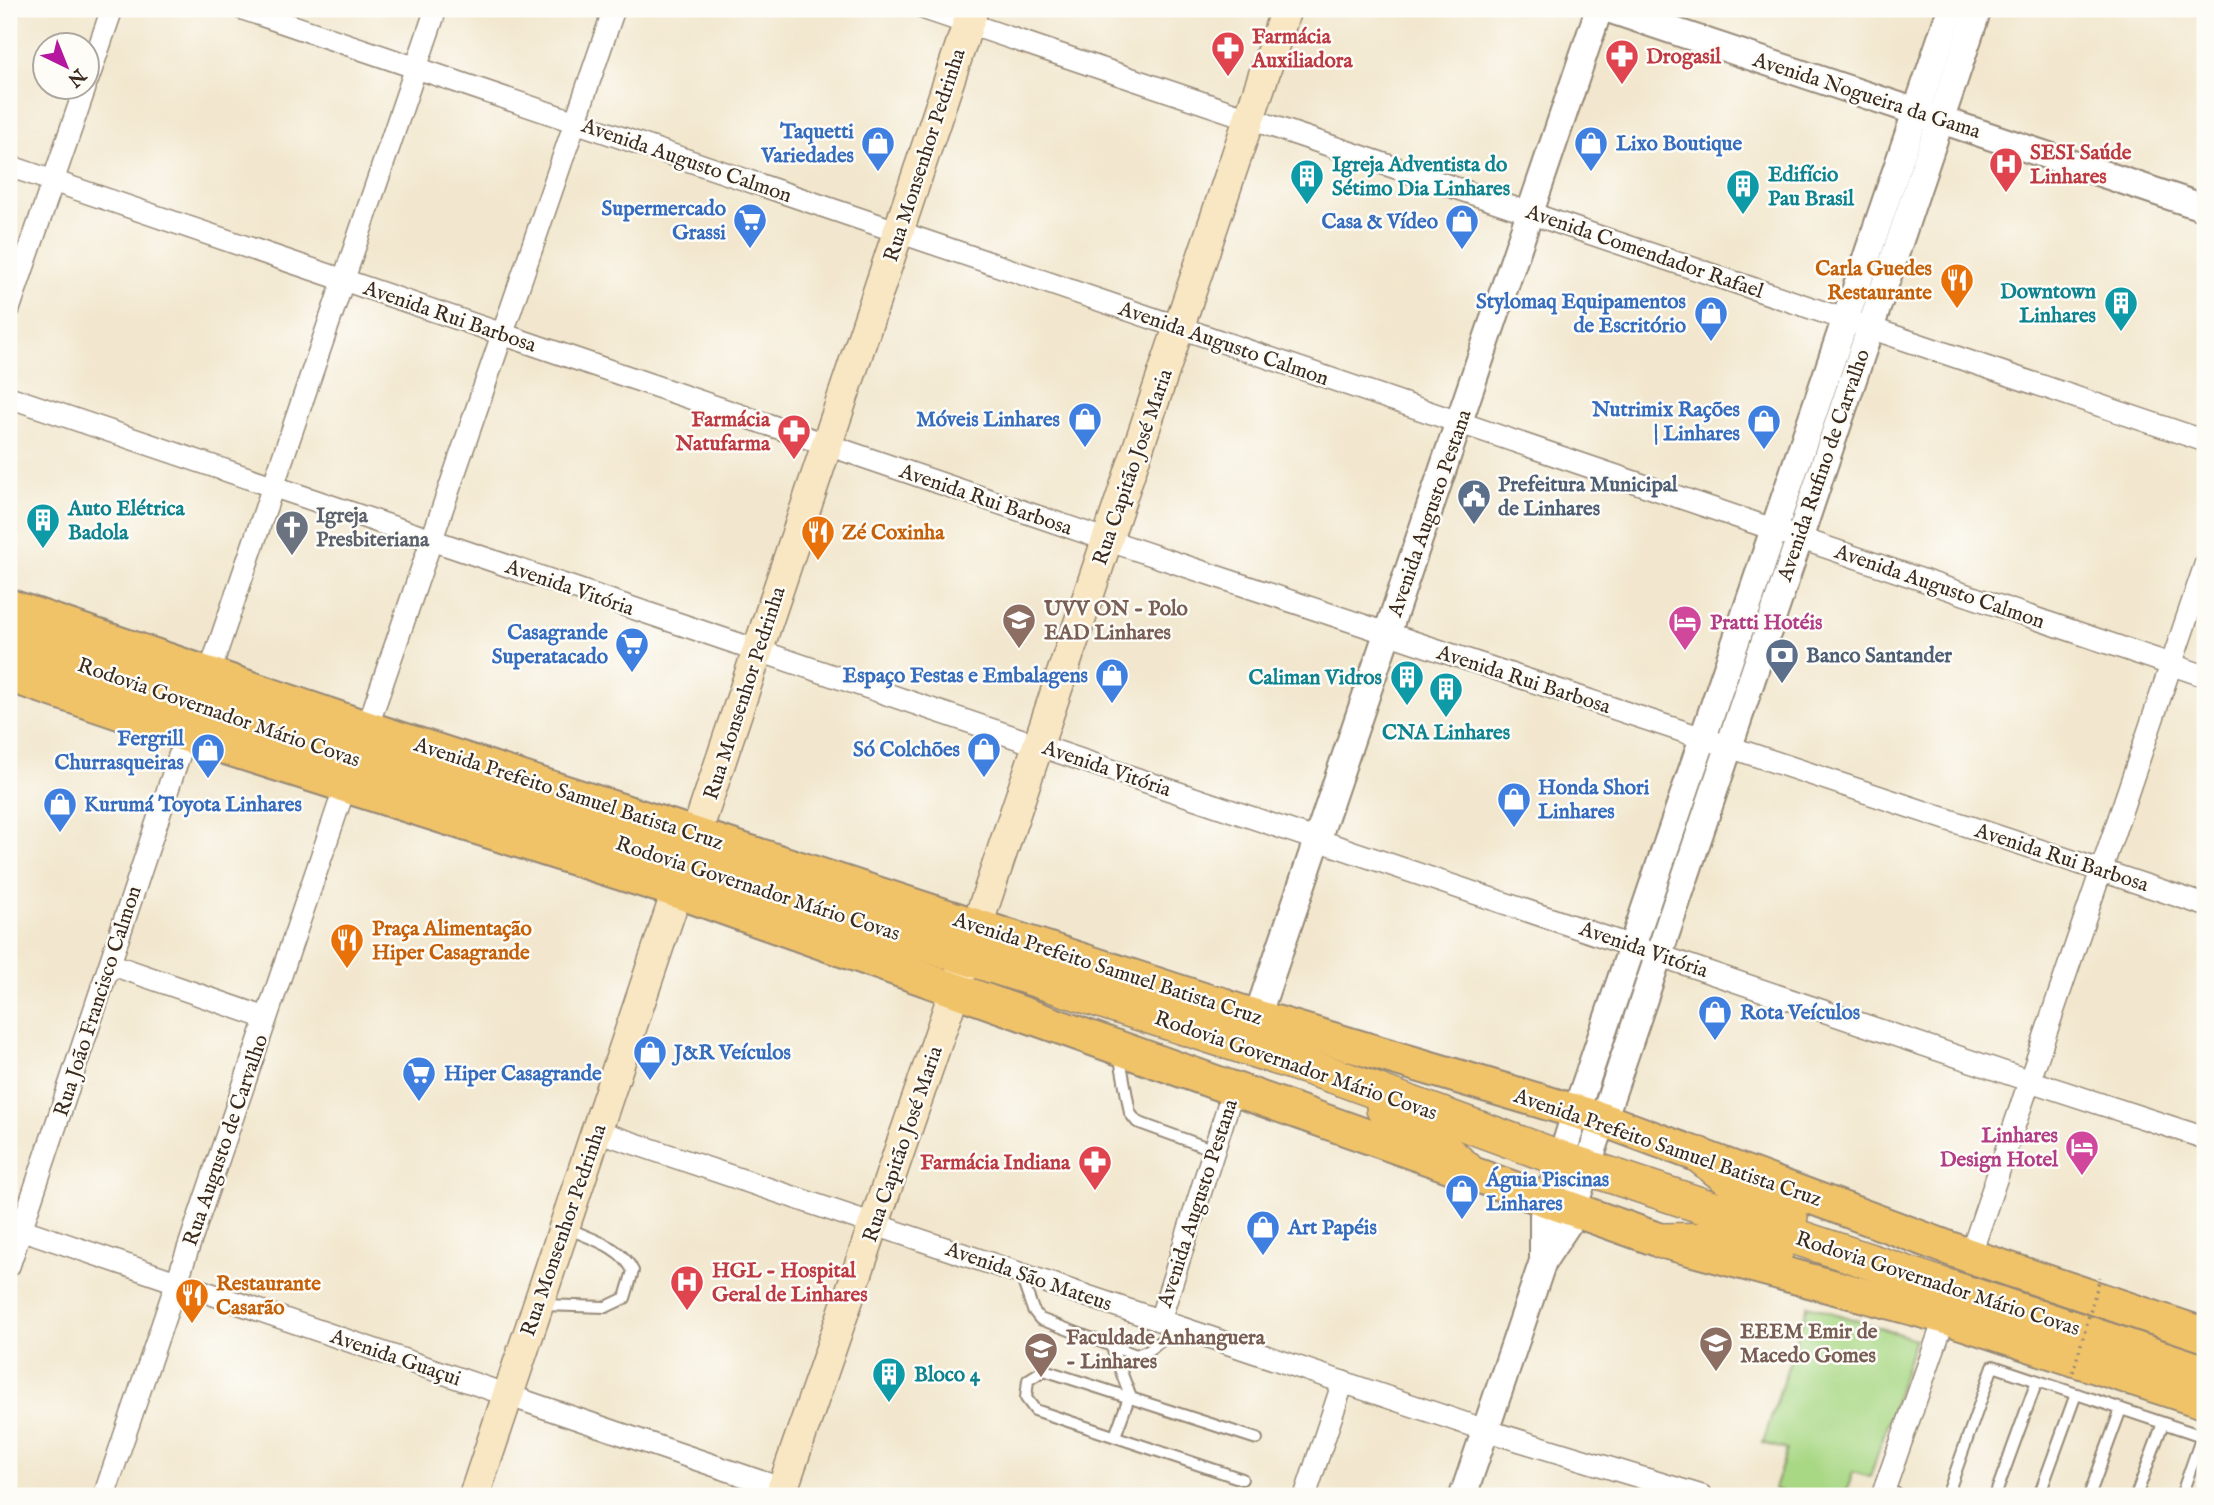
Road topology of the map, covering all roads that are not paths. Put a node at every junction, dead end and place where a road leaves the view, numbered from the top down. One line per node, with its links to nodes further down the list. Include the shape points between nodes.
1 (112, 9): 12 (street)
2 (243, 9): 13 (street, Avenida Augusto Calmon)
3 (436, 9): 13 (street)
4 (614, 9): 17 (street)
5 (925, 9): 11 (street, Avenida Comendador Rafael)
6 (1286, 9): 16 (main road, Rua Capitão José Maria)
7 (1600, 9): 21 (street, Avenida Augusto Pestana)
8 (1608, 9): 15 (street, Avenida Nogueira da Gama)
9 (1951, 9): 15 (street, Avenida Rufino de Carvalho)
10 (1978, 9): 15 (street, Avenida Rufino de Carvalho)
11 (970, 16): 16 (street, Avenida Comendador Rafael); 22 (main road, Rua Monsenhor Pedrinha)
12 (102, 38)
13 (416, 68): 17 (street, Avenida Augusto Calmon); 23 (street)
14 (80, 102): 19 (street)
15 (1928, 115): 20 (street, Avenida Nogueira da Gama); 25 (street, Avenida Rufino de Carvalho)
16 (1249, 118): 21 (street, Avenida Comendador Rafael); 26 (main road, Rua Capitão José Maria)
17 (575, 122): 22 (street, Avenida Augusto Calmon); 27 (street)
18 (9, 166): 19 (street, Avenida Rui Barbosa)
19 (53, 181): 23 (street, Avenida Rui Barbosa); 24 (street)
20 (2205, 208)
21 (1530, 213): 25 (street, Avenida Comendador Rafael); 29 (street, Avenida Augusto Pestana)
22 (898, 232): 26 (street, Avenida Augusto Calmon); 31 (main road, Rua Monsenhor Pedrinha)
23 (344, 280): 27 (street, Avenida Rui Barbosa); 32 (street)
24 (9, 309)
25 (1858, 323): 30 (street, Avenida Comendador Rafael); 33 (street, Avenida Rufino de Carvalho)
26 (1179, 327): 29 (street, Avenida Augusto Calmon); 35 (main road, Rua Capitão José Maria)
27 (502, 334): 31 (street, Avenida Rui Barbosa); 34 (street)
28 (9, 397): 32 (street, Avenida Vitória)
29 (1460, 423): 33 (street, Avenida Augusto Calmon); 38 (street, Avenida Augusto Pestana)
30 (2205, 440)
31 (827, 445): 35 (street, Avenida Rui Barbosa); 40 (main road, Rua Monsenhor Pedrinha)
32 (273, 487): 34 (street, Avenida Vitória); 42 (street)
33 (1786, 534): 41 (street, Avenida Augusto Calmon); 47 (street, Avenida Rufino de Carvalho)
34 (431, 540): 40 (street, Avenida Vitória); 45 (street)
35 (1107, 540): 38 (street, Avenida Rui Barbosa); 48 (main road, Rua Capitão José Maria)
36 (2205, 565): 41 (street)
37 (9, 606): 42 (main road, Avenida Prefeito Samuel Batista Cruz)
38 (1388, 634): 47 (street, Avenida Rui Barbosa); 52 (street, Avenida Augusto Pestana)
39 (9, 640): 49 (highway, Rodovia Governador Mário Covas)
40 (758, 650): 48 (street, Avenida Vitória); 53 (main road, Rua Monsenhor Pedrinha)
41 (2171, 665): 44 (street, Avenida Augusto Calmon); 54 (street)
42 (209, 674): 45 (main road, Avenida Prefeito Samuel Batista Cruz)
43 (9, 675): 46 (main road, Avenida Prefeito Samuel Batista Cruz)
44 (2205, 676)
45 (367, 728): 53 (main road, Avenida Prefeito Samuel Batista Cruz)
46 (186, 735): 50 (main road, Avenida Prefeito Samuel Batista Cruz); 58 (street, Rua João Francisco Calmon)
47 (1715, 742): 54 (street, Avenida Rui Barbosa); 57 (street, Avenida Rufino de Carvalho)
48 (1038, 745): 52 (street, Avenida Vitória); 56 (main road, Rua Capitão José Maria)
49 (417, 779): 51 (highway); 53 (highway, Rodovia Governador Mário Covas)
50 (346, 784): 51 (main road, Avenida Prefeito Samuel Batista Cruz); 62 (street, Rua Augusto de Carvalho)
51 (499, 832): 53 (main road, Avenida Prefeito Samuel Batista Cruz)
52 (1319, 840): 57 (street, Avenida Vitória); 61 (street, Avenida Augusto Pestana)
53 (687, 863): 56 (highway, Rodovia Governador Mário Covas); 59 (main road, Avenida Prefeito Samuel Batista Cruz); 69 (main road, Rua Monsenhor Pedrinha)
54 (2101, 870): 55 (street, Avenida Rui Barbosa); 65 (street)
55 (2205, 905)
56 (972, 941): 59 (main road, Rua Capitão José Maria); 60 (main road, Avenida Prefeito Samuel Batista Cruz); 64 (highway, Rodovia Governador Mário Covas)
57 (1645, 949): 65 (street, Avenida Vitória); 68 (street, Avenida Rufino de Carvalho)
58 (110, 964): 62 (street); 77 (street, Rua João Francisco Calmon)
59 (955, 990): 63 (main road, Avenida Prefeito Samuel Batista Cruz); 76 (main road, Rua Capitão José Maria)
60 (1219, 1004): 61 (main road, Avenida Prefeito Samuel Batista Cruz); 67 (highway, via 1277,1041 1339,1064)
61 (1257, 1017): 68 (main road, Avenida Prefeito Samuel Batista Cruz)
62 (266, 1018): 84 (street, Rua Augusto de Carvalho)
63 (1118, 1046): 66 (main road, Avenida Prefeito Samuel Batista Cruz); 71 (lane, via 1130,1113 1137,1122)
64 (1335, 1076): 67 (highway, Rodovia Governador Mário Covas); 74 (highway, via 1420,1130)
65 (2030, 1081): 70 (street, Avenida Vitória); 80 (street)
66 (1234, 1087): 71 (street, Avenida Augusto Pestana); 74 (main road, Avenida Prefeito Samuel Batista Cruz)
67 (1394, 1096): 73 (highway, Rodovia Governador Mário Covas)
68 (1588, 1115): 72 (main road, Avenida Prefeito Samuel Batista Cruz); 73 (street, Avenida Rufino de Carvalho)
69 (597, 1131): 76 (street, Avenida São Mateus); 78 (main road, Rua Monsenhor Pedrinha)
70 (2205, 1138)
71 (1214, 1150): 87 (street, Avenida Augusto Pestana)
72 (1699, 1155): 80 (main road, Avenida Prefeito Samuel Batista Cruz); 82 (highway, via 1755,1199)
73 (1575, 1163): 75 (street, Avenida Rufino de Carvalho); 82 (highway, Rodovia Governador Mário Covas)
74 (1465, 1168): 75 (main road, Avenida Prefeito Samuel Batista Cruz)
75 (1560, 1205): 79 (main road, Avenida Prefeito Samuel Batista Cruz); 99 (street, Avenida Rufino de Carvalho, via 1543,1216 1542,1261)
76 (874, 1224): 83 (street, Avenida São Mateus); 104 (main road, Rua Capitão José Maria)
77 (15, 1227): 81 (street, Rua João Francisco Calmon); 84 (street, Avenida Guaçui)
78 (564, 1227): 85 (main road, Rua Monsenhor Pedrinha); 85 (lane, via 621,1253 628,1261 633,1271 625,1298 607,1307)
79 (1662, 1241): 82 (highway, via 1733,1241); 86 (main road, Avenida Prefeito Samuel Batista Cruz)
80 (1970, 1256): 88 (main road, Avenida Prefeito Samuel Batista Cruz)
81 (9, 1266)
82 (1891, 1267): 90 (highway, Rodovia Governador Mário Covas)
83 (1020, 1273): 87 (street, Avenida São Mateus); 89 (lane, via 1040,1319)
84 (177, 1282): 94 (street, Avenida Guaçui); 106 (street, Rua Augusto de Carvalho)
85 (538, 1304): 94 (main road, Rua Monsenhor Pedrinha)
86 (1945, 1317): 96 (main road, Avenida Prefeito Samuel Batista Cruz); 105 (street)
87 (1170, 1323): 89 (lane, via 1147,1351 1136,1355); 92 (street, Avenida São Mateus)
88 (2205, 1335)
89 (1112, 1348): 95 (lane)
90 (2205, 1373)
91 (2037, 1381): 93 (lane); 111 (lane, via 1993,1366); 112 (lane)
92 (1343, 1382): 99 (street, Avenida São Mateus); 108 (street)
93 (2076, 1394): 97 (lane); 113 (lane)
94 (508, 1395): 104 (street, Avenida Guaçui); 107 (main road, Rua Monsenhor Pedrinha)
95 (1130, 1395): 100 (lane); 100 (lane, via 1044,1370 1028,1380 1026,1398 1035,1410); 102 (lane)
96 (2205, 1402)
97 (2121, 1409): 98 (lane); 114 (lane)
98 (2163, 1423): 101 (lane); 115 (lane)
99 (1485, 1430): 109 (street); 110 (street, Avenida São Mateus)
100 (1115, 1436): 103 (lane)
101 (2204, 1437): 116 (lane)
102 (1256, 1439)
103 (1242, 1479)
104 (781, 1492)
105 (1890, 1494)
106 (104, 1496)
107 (474, 1496)
108 (1304, 1496)
109 (1463, 1496)
110 (1702, 1496)
111 (1947, 1496)
112 (1995, 1496)
113 (2039, 1496)
114 (2089, 1496)
115 (2136, 1496)
116 (2181, 1496)

